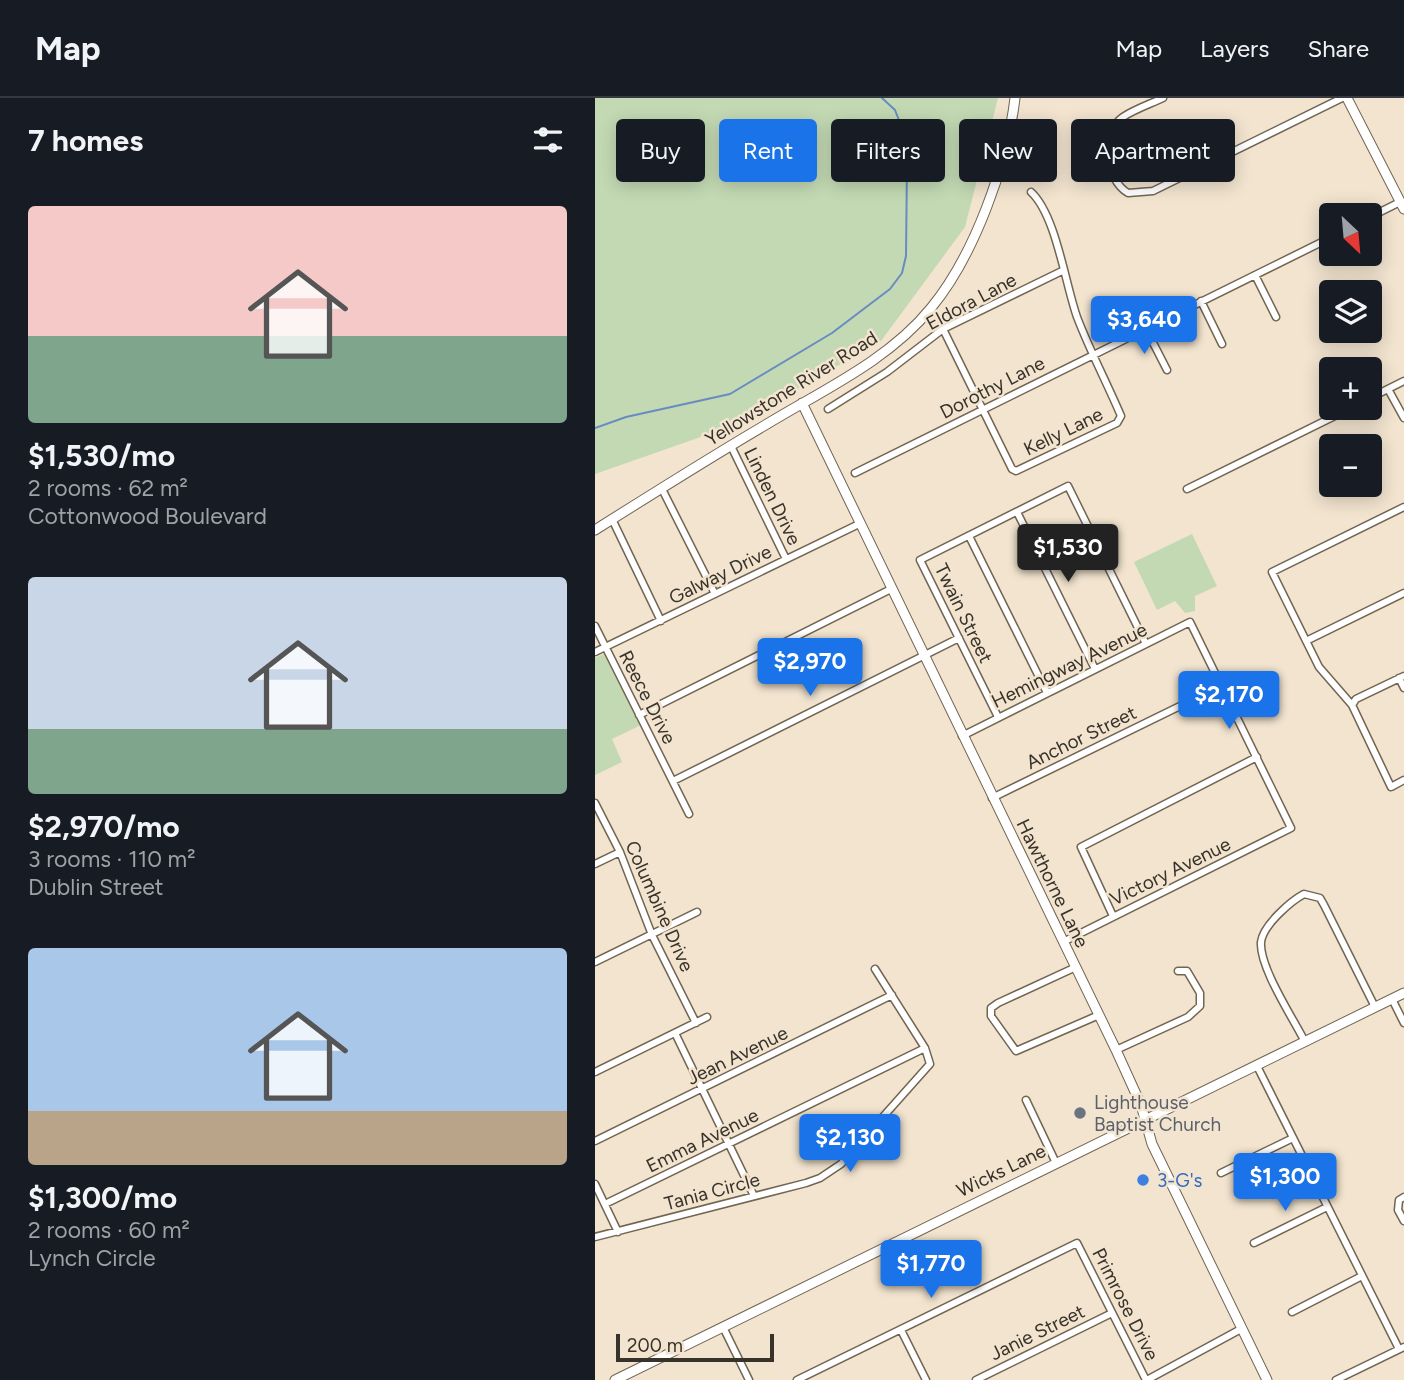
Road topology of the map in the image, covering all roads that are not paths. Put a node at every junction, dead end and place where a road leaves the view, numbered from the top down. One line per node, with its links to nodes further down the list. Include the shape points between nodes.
1 (1015, 98): 12 (street, Yellowstone River Road, via 1007,140 982,215 954,275)
2 (1163, 98): 3 (street, via 1123,117 1108,138 1109,166 1120,188 1139,194 1153,191)
3 (1342, 98)
4 (1347, 98): 6 (street)
5 (1031, 192): 9 (street, via 1049,218)
6 (1402, 206): 7 (street)
7 (1383, 213)
8 (1319, 243): 10 (street, Dorothy Lane)
9 (1062, 271): 14 (street, Eldora Lane); 17 (street)
10 (1255, 275): 11 (street, Dorothy Lane); 13 (street)
11 (1201, 301): 15 (street, Dorothy Lane); 16 (street)
12 (930, 310): 14 (street); 22 (street, Yellowstone River Road, via 878,356)
13 (1276, 317)
14 (943, 329): 23 (street, Eldora Lane); 24 (street)
15 (1146, 329): 17 (street, Dorothy Lane); 18 (street)
16 (1222, 344)
17 (1092, 355): 24 (street, Dorothy Lane); 24 (street, Kelly Lane, via 1121,416 1117,423 1016,471)
18 (1167, 370)
19 (1404, 381): 20 (street)
20 (1388, 389): 21 (street); 25 (street)
21 (1382, 392)
22 (802, 404): 27 (street, Yellowstone River Road); 34 (street, Hawthorne Lane)
23 (828, 409)
24 (982, 409): 28 (street, Dorothy Lane)
25 (1404, 418)
26 (1327, 420): 30 (street)
27 (731, 446): 29 (street, Yellowstone River Road); 37 (street, Linden Drive)
28 (855, 473)
29 (662, 489): 33 (street, Yellowstone River Road); 40 (street)
30 (1187, 489)
31 (1404, 507): 44 (street, via 1272,572)
32 (1017, 512): 36 (street); 45 (street, via 1068,486); 49 (street)
33 (611, 519): 35 (street, Yellowstone River Road); 41 (street)
34 (859, 524): 37 (street, Galway Drive); 38 (street, Hawthorne Lane)
35 (595, 530)
36 (969, 536): 43 (street, Twain Street, via 920,560); 53 (street)
37 (786, 559): 40 (street, Galway Drive)
38 (891, 589): 48 (street, Hawthorne Lane); 55 (street)
39 (1404, 593): 44 (street)
40 (715, 594): 41 (street, Galway Drive)
41 (661, 621): 46 (street, Galway Drive)
42 (595, 626): 46 (street, Reece Drive)
43 (959, 638): 48 (street); 56 (street, Twain Street)
44 (1306, 641): 54 (street, via 1318,667)
45 (1146, 644): 49 (street, Hemingway Avenue); 51 (street, Hemingway Avenue, via 1190,622)
46 (605, 648): 47 (street, Galway Drive); 55 (street, Reece Drive)
47 (595, 652)
48 (924, 656): 57 (street, Hawthorne Lane); 60 (street)
49 (1095, 669): 53 (street, Hemingway Avenue)
50 (1401, 677): 52 (street); 54 (street)
51 (1221, 686): 58 (street); 61 (street, Anchor Street)
52 (1404, 688)
53 (1047, 693): 56 (street, Hemingway Avenue)
54 (1352, 705): 59 (street, via 1391,787)
55 (639, 715): 60 (street, Reece Drive)
56 (998, 718): 57 (street, Hemingway Avenue)
57 (962, 736): 61 (street, Hawthorne Lane)
58 (1257, 757): 67 (street, via 1081,847); 67 (street, Victory Avenue, via 1291,828)
59 (1404, 780)
60 (673, 782): 63 (street, Reece Drive)
61 (992, 798): 69 (street, Hawthorne Lane)
62 (595, 803): 64 (street, Columbine Drive)
63 (689, 814)
64 (619, 852): 65 (street); 68 (street, Columbine Drive)
65 (595, 864)
66 (697, 912): 68 (street)
67 (1113, 916): 69 (street, Victory Avenue)
68 (652, 935): 70 (street); 80 (street, Columbine Drive)
69 (1063, 942): 71 (street, Hawthorne Lane)
70 (595, 962)
71 (1076, 967): 78 (street, Hawthorne Lane); 78 (street, via 991,1008 991,1017 1011,1049 1021,1051)
72 (875, 969): 75 (street)
73 (1178, 971): 85 (street, via 1187,971 1195,981 1200,1006 1188,1017)
74 (1404, 993): 76 (street, Wicks Lane)
75 (892, 995): 84 (street); 88 (street, Jean Avenue)
76 (1392, 999): 77 (street, Wicks Lane); 81 (street)
77 (1375, 1007): 83 (street, Wicks Lane); 83 (street, via 1320,898 1304,894 1287,904 1261,939 1262,957)
78 (1099, 1015): 85 (street, Hawthorne Lane)
79 (707, 1017): 80 (street)
80 (695, 1023): 82 (street)
81 (1404, 1023)
82 (675, 1033): 87 (street); 88 (street)
83 (1305, 1042): 86 (street, Wicks Lane)
84 (925, 1048): 93 (street, Emma Avenue); 97 (street, Tania Circle, via 930,1064 927,1071 841,1164 820,1178)
85 (1116, 1050): 90 (street, Hawthorne Lane)
86 (1257, 1066): 90 (street, Wicks Lane); 91 (street)
87 (595, 1072)
88 (702, 1089): 92 (street, Jean Avenue); 93 (street)
89 (1026, 1100): 94 (street)
90 (1146, 1119): 94 (street, Wicks Lane); 109 (street, Hawthorne Lane, via 1152,1144)
91 (1293, 1138): 95 (street); 100 (street)
92 (595, 1141)
93 (729, 1144): 97 (street); 99 (street, Emma Avenue)
94 (1056, 1163): 108 (street, Wicks Lane)
95 (1221, 1173)
96 (595, 1184): 99 (street)
97 (754, 1196): 102 (street, Tania Circle)
98 (1401, 1198): 101 (street, via 1398,1210)
99 (605, 1204): 102 (street)
100 (1327, 1207): 104 (street); 105 (street)
101 (1404, 1221)
102 (618, 1232): 103 (street, Tania Circle)
103 (595, 1237)
104 (1254, 1244)
105 (1362, 1276): 106 (street); 111 (street)
106 (1292, 1312)
107 (1112, 1313): 110 (street, Primrose Drive, via 1077,1243); 116 (street, Janie Street); 117 (street, Primrose Drive)
108 (723, 1327): 112 (street, Wicks Lane); 113 (street)
109 (1241, 1329): 117 (street); 118 (street, Hawthorne Lane)
110 (901, 1330): 114 (street); 115 (street)
111 (1402, 1348): 119 (street)
112 (615, 1380)
113 (749, 1380)
114 (797, 1380)
115 (926, 1380)
116 (975, 1380)
117 (1147, 1380)
118 (1267, 1380)
119 (1336, 1380)

